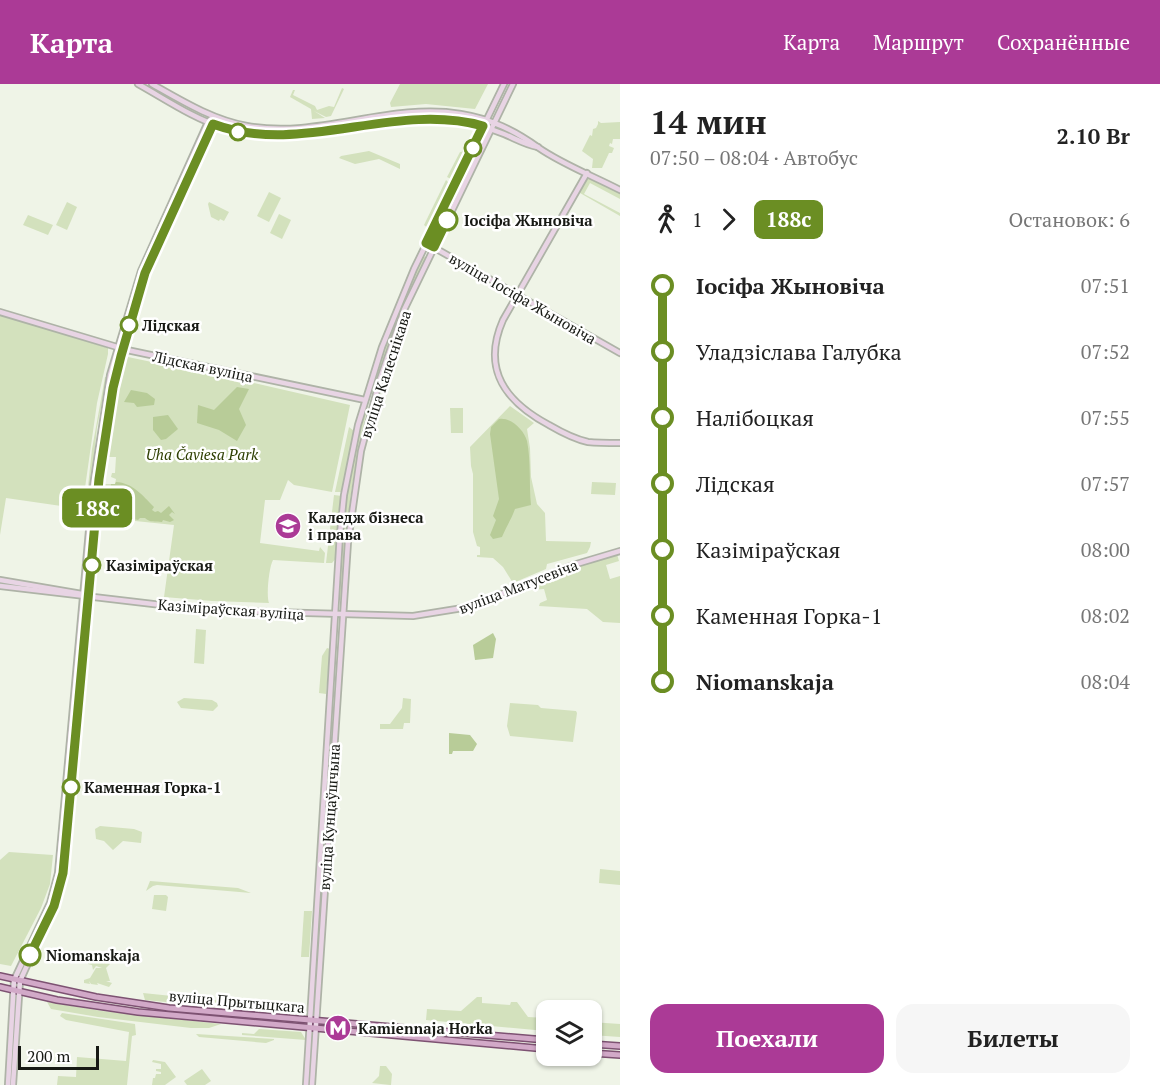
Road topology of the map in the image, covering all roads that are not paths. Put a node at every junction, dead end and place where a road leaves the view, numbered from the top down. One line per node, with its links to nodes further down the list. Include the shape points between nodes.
1 (138, 84): 9 (main road)
2 (152, 84): 5 (main road)
3 (504, 84): 7 (main road, вуліца Калеснікава)
4 (513, 84): 8 (main road, вуліца Калеснікава)
5 (213, 117): 6 (main road, via 273,129); 9 (main road)
6 (349, 120): 7 (main road, via 426,111); 11 (main road)
7 (486, 120): 8 (main road); 10 (main road, вуліца Калеснікава)
8 (495, 122): 12 (main road, вуліца Калеснікава); 13 (main road)
9 (211, 123): 11 (main road, via 274,136); 20 (main road, via 152,251)
10 (483, 126): 11 (main road, via 424,118); 12 (main road); 16 (main road, вуліца Калеснікава)
11 (350, 127)
12 (491, 129): 13 (main road); 17 (main road, вуліца Калеснікава)
13 (538, 147): 14 (main road)
14 (587, 173): 15 (main road); 18 (main road)
15 (620, 190)
16 (426, 243): 17 (main road, вуліца Іосіфа Жыновіча); 22 (main road, вуліца Калеснікава, via 396,310)
17 (434, 247): 18 (main road, вуліца Іосіфа Жыновіча); 23 (main road, вуліца Калеснікава, via 404,310)
18 (518, 295): 21 (main road, вуліца Іосіфа Жыновіча); 24 (main road, via 499,330 495,351 500,378 513,401 533,417 574,437)
19 (0, 312): 20 (main road, Лідская вуліца)
20 (120, 348): 22 (main road, Лідская вуліца); 28 (main road, via 103,414)
21 (620, 353)
22 (364, 400): 23 (main road, Лідская вуліца); 29 (main road, вуліца Калеснікава, via 344,495)
23 (373, 402): 30 (main road, вуліца Калеснікава, via 352,500)
24 (620, 443)
25 (620, 551): 30 (main road, вуліца Матусевіча, via 557,571 483,603 447,612 413,616)
26 (0, 580): 28 (main road, Казіміраўская вуліца)
27 (0, 585): 28 (main road, Казіміраўская вуліца)
28 (86, 596): 29 (main road, Казіміраўская вуліца, via 204,610); 32 (main road, via 58,873 50,903)
29 (335, 615): 30 (main road, Казіміраўская вуліца); 37 (main road, вуліца Кунцаўшчына)
30 (344, 615): 37 (main road, вуліца Кунцаўшчына)
31 (0, 976): 32 (main road, вуліца Прытыцкага)
32 (17, 981): 34 (main road); 35 (main road, вуліца Прытыцкага)
33 (0, 987): 34 (main road, вуліца Прытыцкага)
34 (15, 991): 36 (main road, вуліца Прытыцкага, via 100,1007); 46 (main road); 47 (main road)
35 (198, 1011): 36 (main road); 37 (main road, вуліца Прытыцкага)
36 (194, 1018): 38 (main road, вуліца Прытыцкага)
37 (312, 1019): 38 (main road); 39 (main road); 40 (main road, вуліца Прытыцкага)
38 (309, 1028): 39 (main road, вуліца Прытыцкага); 48 (main road)
39 (316, 1028): 43 (main road, вуліца Прытыцкага); 49 (main road)
40 (536, 1039)
41 (602, 1045): 42 (main road)
42 (620, 1046)
43 (536, 1048)
44 (602, 1054): 45 (main road)
45 (620, 1055)
46 (8, 1085)
47 (13, 1085)
48 (306, 1085)
49 (312, 1085)

